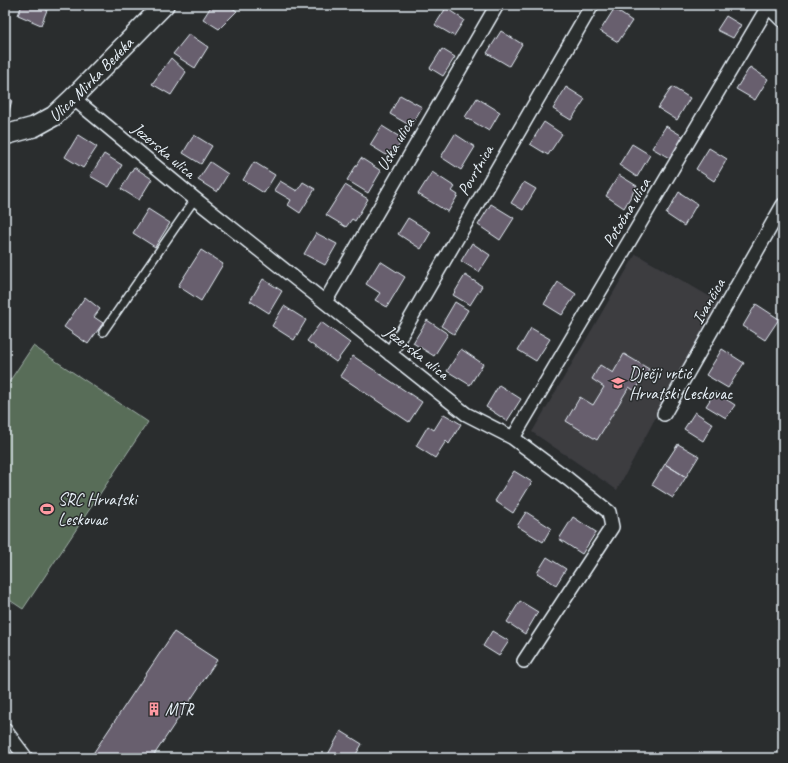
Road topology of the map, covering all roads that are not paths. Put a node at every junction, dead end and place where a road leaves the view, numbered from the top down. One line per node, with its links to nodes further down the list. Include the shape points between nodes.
1 (164, 5): 6 (main road, Ulica Mirka Bedeka)
2 (497, 5): 10 (street, Uska ulica)
3 (592, 5): 12 (street, Povrtnica)
4 (770, 5): 5 (main road); 14 (street, Potočna ulica)
5 (783, 16)
6 (73, 98): 7 (main road, Ulica Mirka Bedeka, via 54,116 34,126); 8 (street, Jezerska ulica)
7 (5, 135)
8 (195, 199): 10 (street, Jezerska ulica); 11 (lane)
9 (783, 206): 13 (street, Ivančica)
10 (325, 302): 12 (street, Jezerska ulica)
11 (103, 332)
12 (390, 354): 14 (street, Jezerska ulica, via 466,414)
13 (664, 414)
14 (513, 438): 15 (street, Jezerska ulica, via 609,512 612,527)
15 (524, 661)
16 (5, 730): 17 (street)
17 (26, 758)

